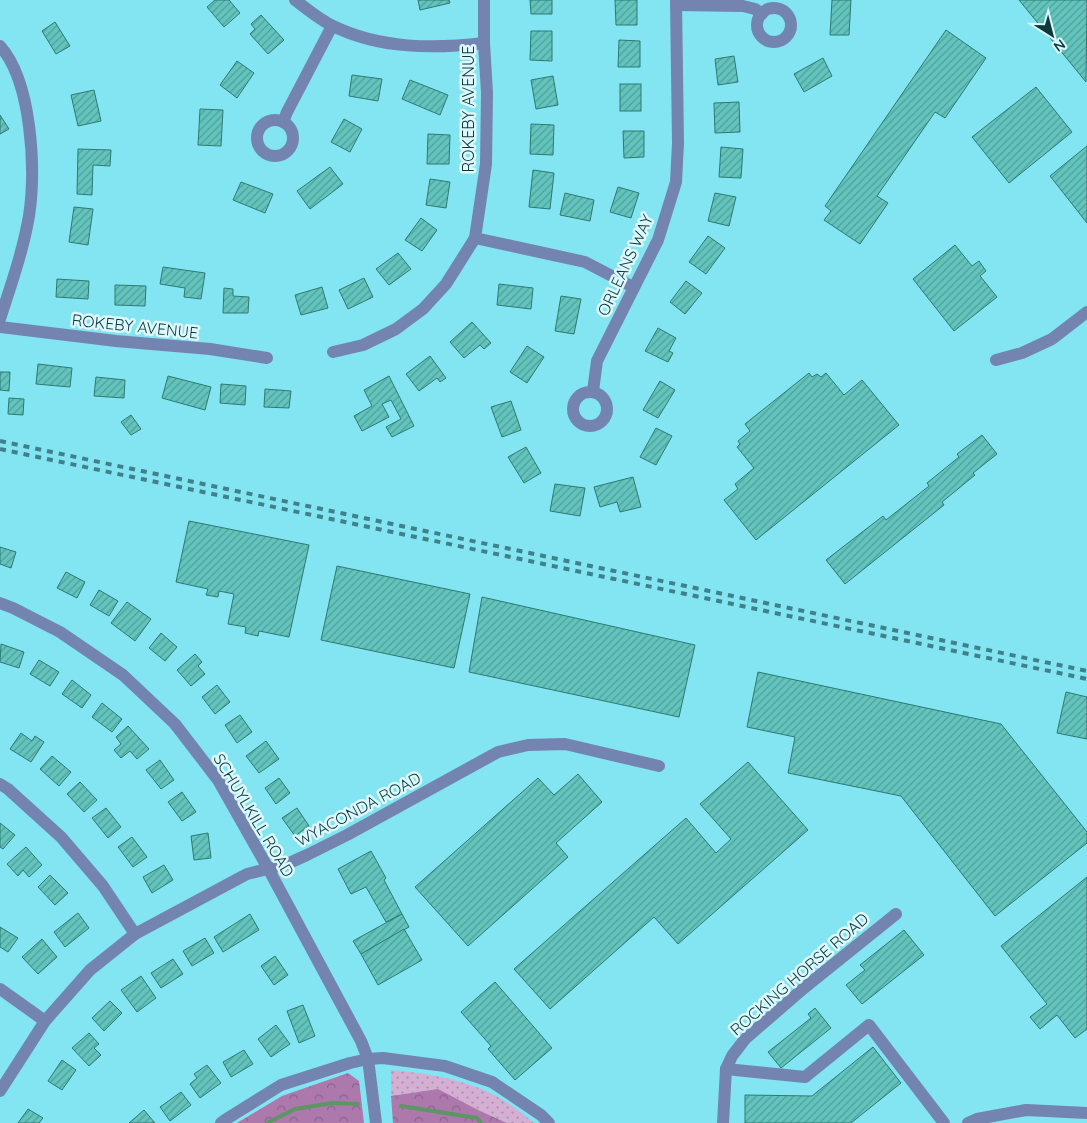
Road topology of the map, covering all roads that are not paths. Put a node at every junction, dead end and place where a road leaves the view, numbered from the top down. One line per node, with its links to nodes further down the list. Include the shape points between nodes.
1 (295, 0): 5 (street)
2 (484, 0): 6 (street, ROKEBY AVENUE)
3 (676, 2): 4 (street, via 743,6); 10 (street, ORLEANS WAY, via 676,182 658,240)
4 (762, 14)
5 (332, 26): 6 (street, via 370,40 398,45); 8 (street)
6 (484, 43): 9 (street, ROKEBY AVENUE, via 486,164)
7 (0, 46): 12 (street, via 21,84 29,124 32,180 29,216 20,257)
8 (283, 122)
9 (476, 238): 10 (street, via 585,262); 14 (street, ROKEBY AVENUE, via 446,284 423,309 388,333)
10 (633, 286): 17 (street, ORLEANS WAY, via 597,361)
11 (1087, 312): 16 (street, via 1052,339 1022,353)
12 (0, 319)
13 (0, 327): 15 (street, ROKEBY AVENUE)
14 (333, 352)
15 (268, 358)
16 (996, 360)
17 (593, 392)
18 (0, 604): 21 (street, SCHUYLKILL ROAD, via 60,632 123,675 175,724 218,780)
19 (659, 766): 21 (street, WYACONDA ROAD, via 565,744 528,745 498,752 347,835)
20 (0, 784): 23 (street, via 61,837 103,886)
21 (269, 870): 23 (street, WYACONDA ROAD, via 247,874); 26 (street, SCHUYLKILL ROAD)
22 (896, 914): 27 (street, ROCKING HORSE ROAD, via 745,1039)
23 (135, 934): 25 (street, WYACONDA ROAD, via 90,970)
24 (0, 990): 25 (street)
25 (45, 1021): 28 (street, WYACONDA ROAD)
26 (368, 1059): 31 (street, via 282,1085); 32 (street, SCHUYLKILL ROAD); 33 (street, via 398,1059 459,1069 492,1082)
27 (726, 1069): 34 (street, ROCKING HORSE ROAD); 35 (street, via 805,1076 869,1025)
28 (0, 1091)
29 (1026, 1110): 30 (street); 36 (street); 37 (street)
30 (1087, 1113)
31 (221, 1123)
32 (376, 1123)
33 (549, 1123)
34 (723, 1123)
35 (944, 1123)
36 (968, 1123)
37 (1037, 1123)

